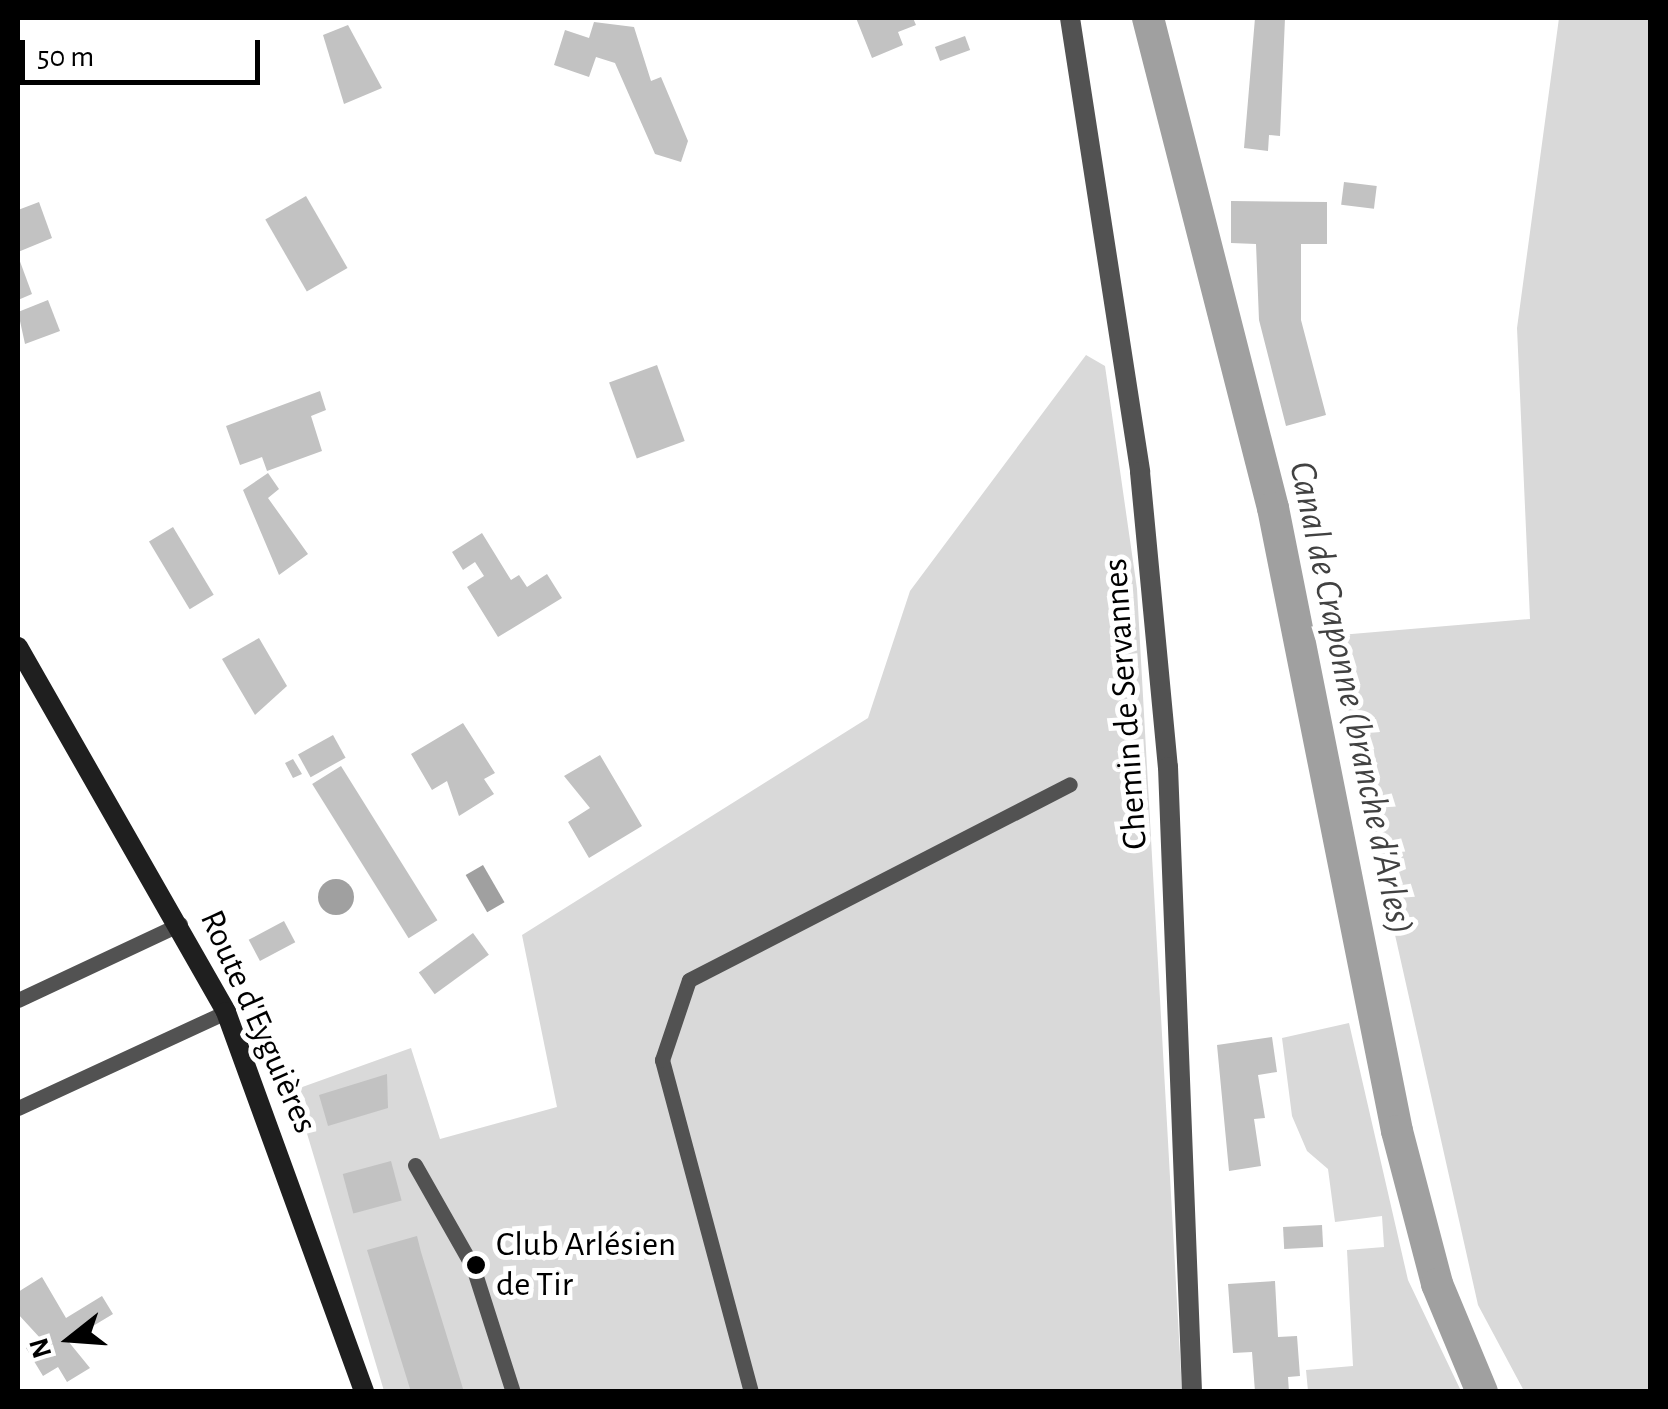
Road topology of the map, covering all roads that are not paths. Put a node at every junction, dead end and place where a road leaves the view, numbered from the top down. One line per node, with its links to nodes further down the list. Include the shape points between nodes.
1 (1070, 18): 12 (street, Chemin de Servannes, via 1140,472 1166,748)
2 (18, 647): 4 (main road, Route d'Eyguières)
3 (1070, 784): 11 (lane, via 689,980 662,1060)
4 (180, 924): 5 (lane); 6 (main road, Route d'Eyguières)
5 (18, 1000)
6 (226, 1012): 7 (lane); 9 (main road, Route d'Eyguières)
7 (18, 1108)
8 (415, 1166): 10 (lane, via 472,1267)
9 (364, 1392)
10 (513, 1392)
11 (750, 1392)
12 (1192, 1392)

